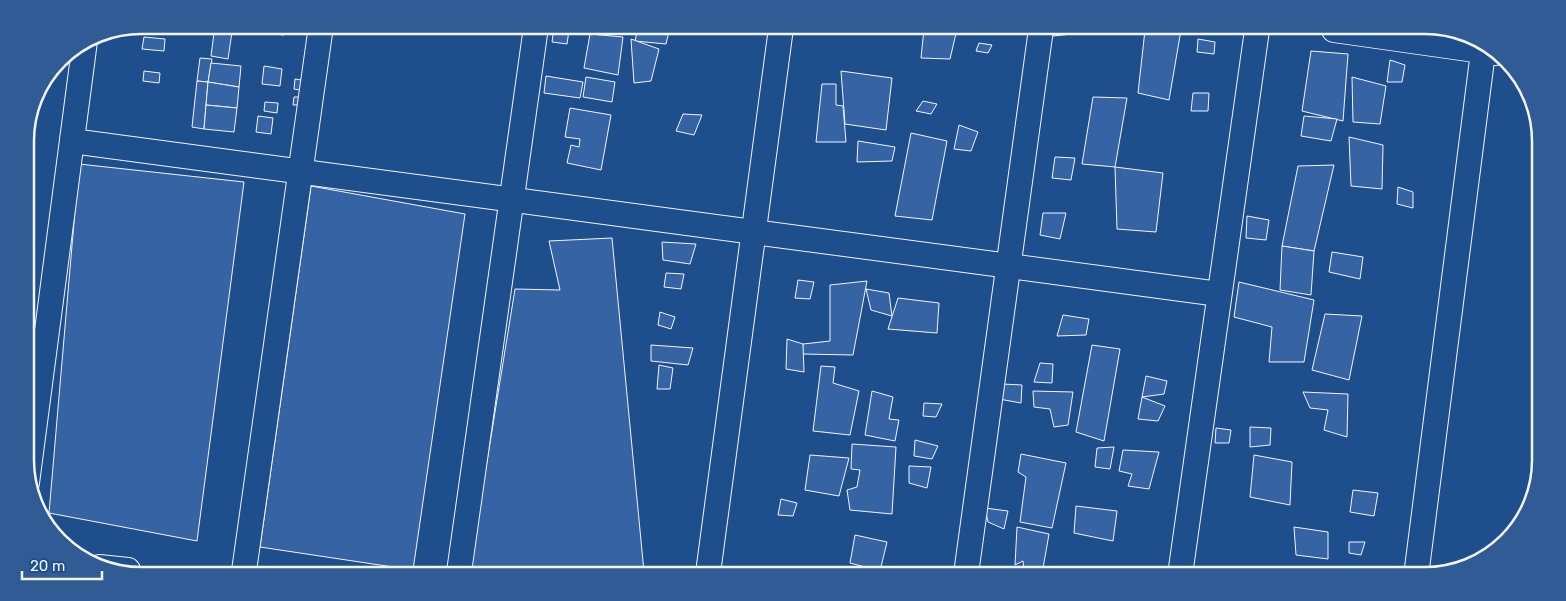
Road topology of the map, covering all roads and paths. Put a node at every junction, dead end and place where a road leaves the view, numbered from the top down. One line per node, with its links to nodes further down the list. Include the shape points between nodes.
1 (320, 34): 11 (street)
2 (535, 34): 12 (street)
3 (780, 34): 13 (street)
4 (1039, 34): 14 (street)
5 (1256, 34): 15 (street)
6 (1362, 34): 8 (street)
7 (84, 50): 10 (street)
8 (1483, 51)
9 (1490, 55): 22 (street)
10 (72, 141): 11 (street); 16 (street)
11 (301, 172): 12 (street); 17 (street)
12 (512, 200): 13 (street); 18 (street)
13 (754, 232): 14 (street); 19 (street)
14 (1008, 266): 15 (street); 20 (street)
15 (1219, 294): 21 (street)
16 (34, 376)
17 (245, 567)
18 (460, 567)
19 (709, 567)
20 (967, 567)
21 (1181, 567)
22 (1417, 567)

